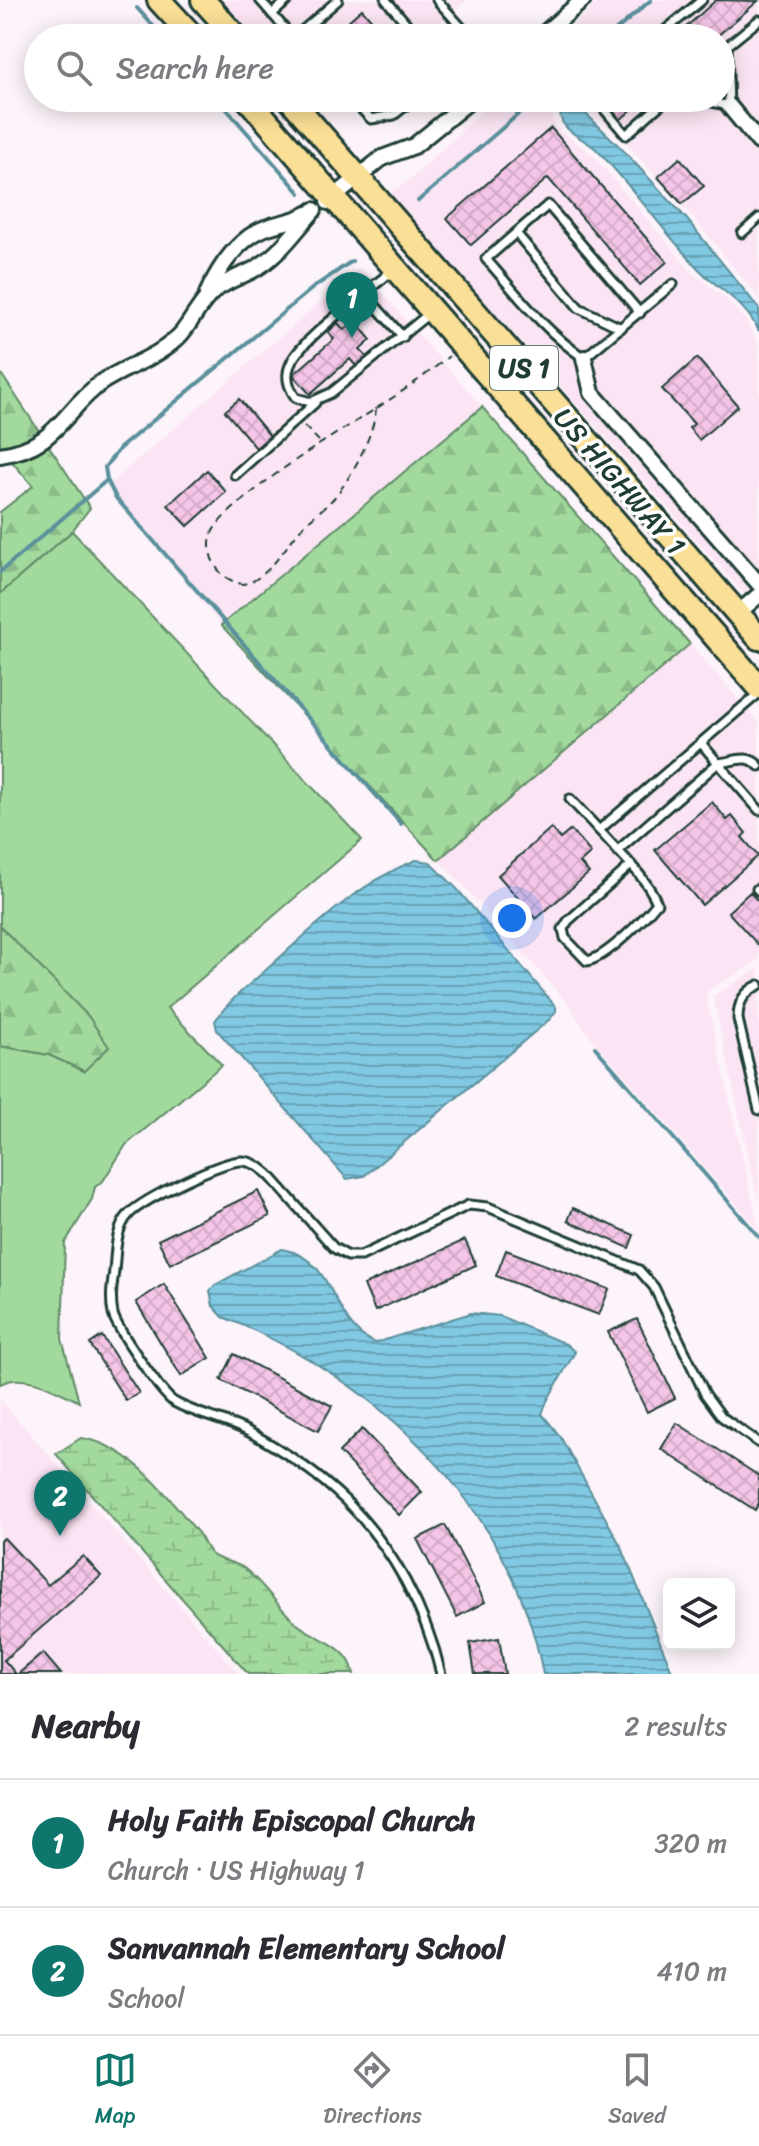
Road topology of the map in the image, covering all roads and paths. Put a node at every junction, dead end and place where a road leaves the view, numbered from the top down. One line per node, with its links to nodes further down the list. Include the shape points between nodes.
1 (159, 0): 12 (main road)
2 (203, 0): 13 (main road)
3 (260, 0): 10 (lane)
4 (288, 0): 10 (lane)
5 (338, 0): 15 (lane)
6 (386, 0): 16 (lane)
7 (437, 0): 17 (lane)
8 (583, 0): 18 (street)
9 (702, 0): 19 (lane)
10 (272, 14): 14 (lane)
11 (759, 20): 20 (lane)
12 (181, 24)
13 (224, 24)
14 (281, 24)
15 (310, 24)
16 (407, 24)
17 (458, 24)
18 (555, 24)
19 (673, 24)
20 (735, 40)
21 (259, 112): 31 (main road, US HIGHWAY 1 / US 1)
22 (301, 112): 30 (main road, US HIGHWAY 1 / US 1)
23 (364, 112): 24 (lane, via 371,119)
24 (398, 112)
25 (456, 112): 30 (street, via 414,146 382,158)
26 (607, 112): 27 (lane, via 626,135)
27 (652, 112)
28 (734, 112): 29 (street)
29 (759, 142)
30 (358, 178): 31 (street); 55 (main road, US HIGHWAY 1 / US 1)
31 (335, 198): 32 (street); 36 (main road, US HIGHWAY 1 / US 1)
32 (314, 210): 39 (street, via 277,252); 39 (street, via 242,241)
33 (759, 218): 35 (lane)
34 (516, 233): 41 (lane, via 548,205); 42 (lane, via 579,308); 45 (lane, via 486,259 547,329)
35 (742, 233)
36 (395, 268): 38 (lane); 40 (main road, US HIGHWAY 1 / US 1)
37 (673, 284): 41 (lane)
38 (365, 294): 43 (lane); 46 (lane, via 290,363 288,383 296,398)
39 (204, 301): 50 (street, via 172,342 98,386 49,436 31,448)
40 (432, 311): 43 (lane); 44 (main road, US HIGHWAY 1 / US 1)
41 (640, 313): 42 (lane)
42 (621, 328): 45 (lane)
43 (403, 337): 46 (lane)
44 (462, 345): 47 (path); 53 (main road, US HIGHWAY 1 / US 1)
45 (584, 358): 52 (street, via 592,393)
46 (320, 399): 48 (lane)
47 (376, 408): 49 (path); 49 (path, via 362,451 333,499 255,579 242,584 223,576 211,558 212,532 274,473)
48 (298, 418): 49 (path); 51 (lane)
49 (320, 442)
50 (0, 455)
51 (235, 475)
52 (759, 584)
53 (678, 594): 55 (main road); 57 (main road, US HIGHWAY 1 / US 1)
54 (759, 595): 55 (street)
55 (738, 613): 56 (main road, US HIGHWAY 1 / US 1)
56 (759, 638)
57 (759, 690): 58 (lane)
58 (701, 743): 59 (lane); 63 (lane)
59 (718, 763): 60 (lane, via 746,758); 62 (lane); 64 (lane)
60 (759, 766)
61 (570, 799): 63 (lane)
62 (759, 810)
63 (599, 830): 64 (lane)
64 (617, 851): 65 (lane)
65 (630, 866): 65 (lane, via 657,903 595,960 587,961 563,929)
66 (759, 985): 67 (lane, via 742,999 738,1019)
67 (759, 1110)
68 (759, 1443): 69 (lane, via 722,1417 705,1394 654,1287 639,1270 488,1207 469,1205 361,1256 348,1256 334,1248 269,1175 245,1161 227,1162 139,1205 118,1232 111,1295 114,1317 150,1374 172,1401 246,1431 302,1464 346,1501 383,1544 408,1586)
69 (441, 1674)

